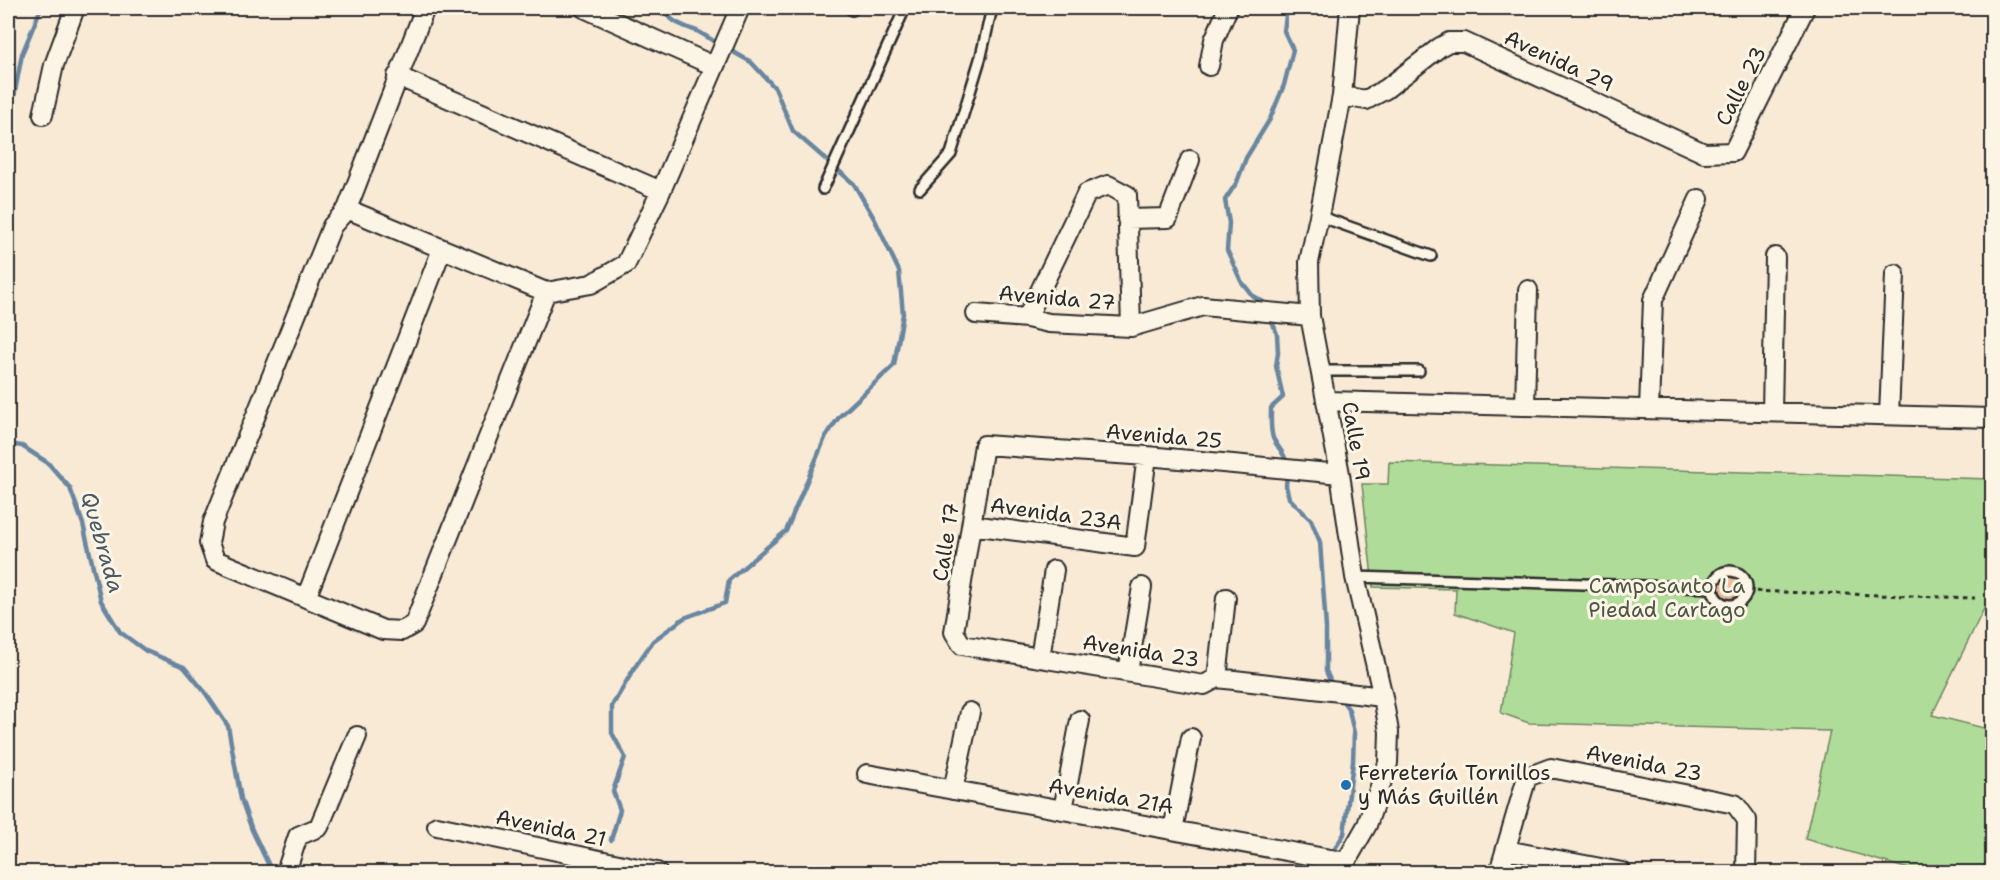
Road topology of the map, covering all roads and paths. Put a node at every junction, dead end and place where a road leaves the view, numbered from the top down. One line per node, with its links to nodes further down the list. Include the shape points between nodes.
1 (75, 8): 14 (street, via 54,65)
2 (425, 8): 12 (street)
3 (584, 8): 10 (street)
4 (740, 8): 10 (street)
5 (905, 8): 17 (lane)
6 (992, 8): 18 (lane, via 951,154)
7 (1228, 8): 11 (street, via 1214,40)
8 (1350, 8): 13 (street, Calle 19)
9 (1805, 8): 15 (street, Calle 23)
10 (714, 66): 19 (street)
11 (1209, 66)
12 (397, 76): 19 (street); 21 (street)
13 (1342, 96): 15 (street, Avenida 29, via 1366,100 1440,46 1464,42 1704,153); 22 (street, Calle 19)
14 (43, 116)
15 (1733, 152)
16 (1190, 160): 23 (street, via 1168,218)
17 (823, 189)
18 (920, 189)
19 (661, 191): 29 (street, via 626,264 591,284)
20 (1699, 199): 38 (street, via 1653,300)
21 (347, 209): 24 (street); 51 (street, via 332,226 213,522 209,543 215,560)
22 (1319, 216): 25 (lane); 31 (street, Calle 19, via 1309,262)
23 (1127, 219): 32 (street, via 1127,195 1108,186 1087,193); 33 (street)
24 (442, 249): 29 (street); 51 (street)
25 (1431, 256)
26 (1775, 257): 39 (street)
27 (1895, 274): 40 (street)
28 (1528, 290): 37 (street)
29 (546, 292): 51 (street, via 414,624 402,631 383,630)
30 (976, 314): 32 (street, Avenida 27)
31 (1310, 316): 33 (street, Avenida 27, via 1203,306); 34 (street, Calle 19)
32 (1028, 318): 33 (street, Avenida 27, via 1049,323)
33 (1131, 327)
34 (1321, 371): 35 (lane); 36 (street, Calle 19)
35 (1419, 371)
36 (1327, 401): 37 (street); 44 (street, Calle 19)
37 (1525, 406): 38 (street)
38 (1649, 409): 39 (street)
39 (1772, 412): 40 (street)
40 (1889, 415): 41 (street)
41 (1992, 418)
42 (984, 445): 43 (street, Avenida 25); 45 (street, Calle 17)
43 (1147, 456): 44 (street, Avenida 25); 45 (street, Avenida 23A, via 1135,547)
44 (1340, 474): 47 (street, Calle 19)
45 (972, 525): 54 (street, Calle 17, via 954,632)
46 (1054, 570): 55 (street)
47 (1355, 577): 49 (lane); 58 (street, Calle 19)
48 (1142, 587): 56 (street)
49 (1713, 588): 50 (lane, via 1716,598 1730,605 1740,602); 50 (lane, via 1717,577 1733,572 1743,577)
50 (1747, 591): 53 (path)
51 (306, 598)
52 (1226, 598): 57 (street)
53 (1975, 598)
54 (962, 645): 55 (street, Avenida 23)
55 (1040, 658): 56 (street, Avenida 23)
56 (1128, 672): 57 (street, Avenida 23, via 1204,685)
57 (1217, 678): 58 (street, Avenida 23)
58 (1383, 697): 70 (street, Calle 19, via 1389,732 1388,763 1367,825)
59 (970, 712): 64 (street)
60 (1080, 720): 65 (street)
61 (357, 736): 71 (street, via 319,827 298,836)
62 (1191, 738): 67 (street)
63 (867, 774): 64 (street, Avenida 21A)
64 (953, 790): 65 (street, Avenida 21A)
65 (1063, 810): 67 (street, Avenida 21A)
66 (437, 826): 69 (street, Avenida 21)
67 (1173, 830): 70 (street, Avenida 21A)
68 (1506, 850): 73 (street); 74 (street); 75 (street, Avenida 23, via 1527,777 1551,768 1735,804 1747,820)
69 (581, 865): 72 (street, Avenida 21)
70 (1343, 867)
71 (286, 873)
72 (657, 873)
73 (1498, 873)
74 (1622, 873)
75 (1746, 873)

